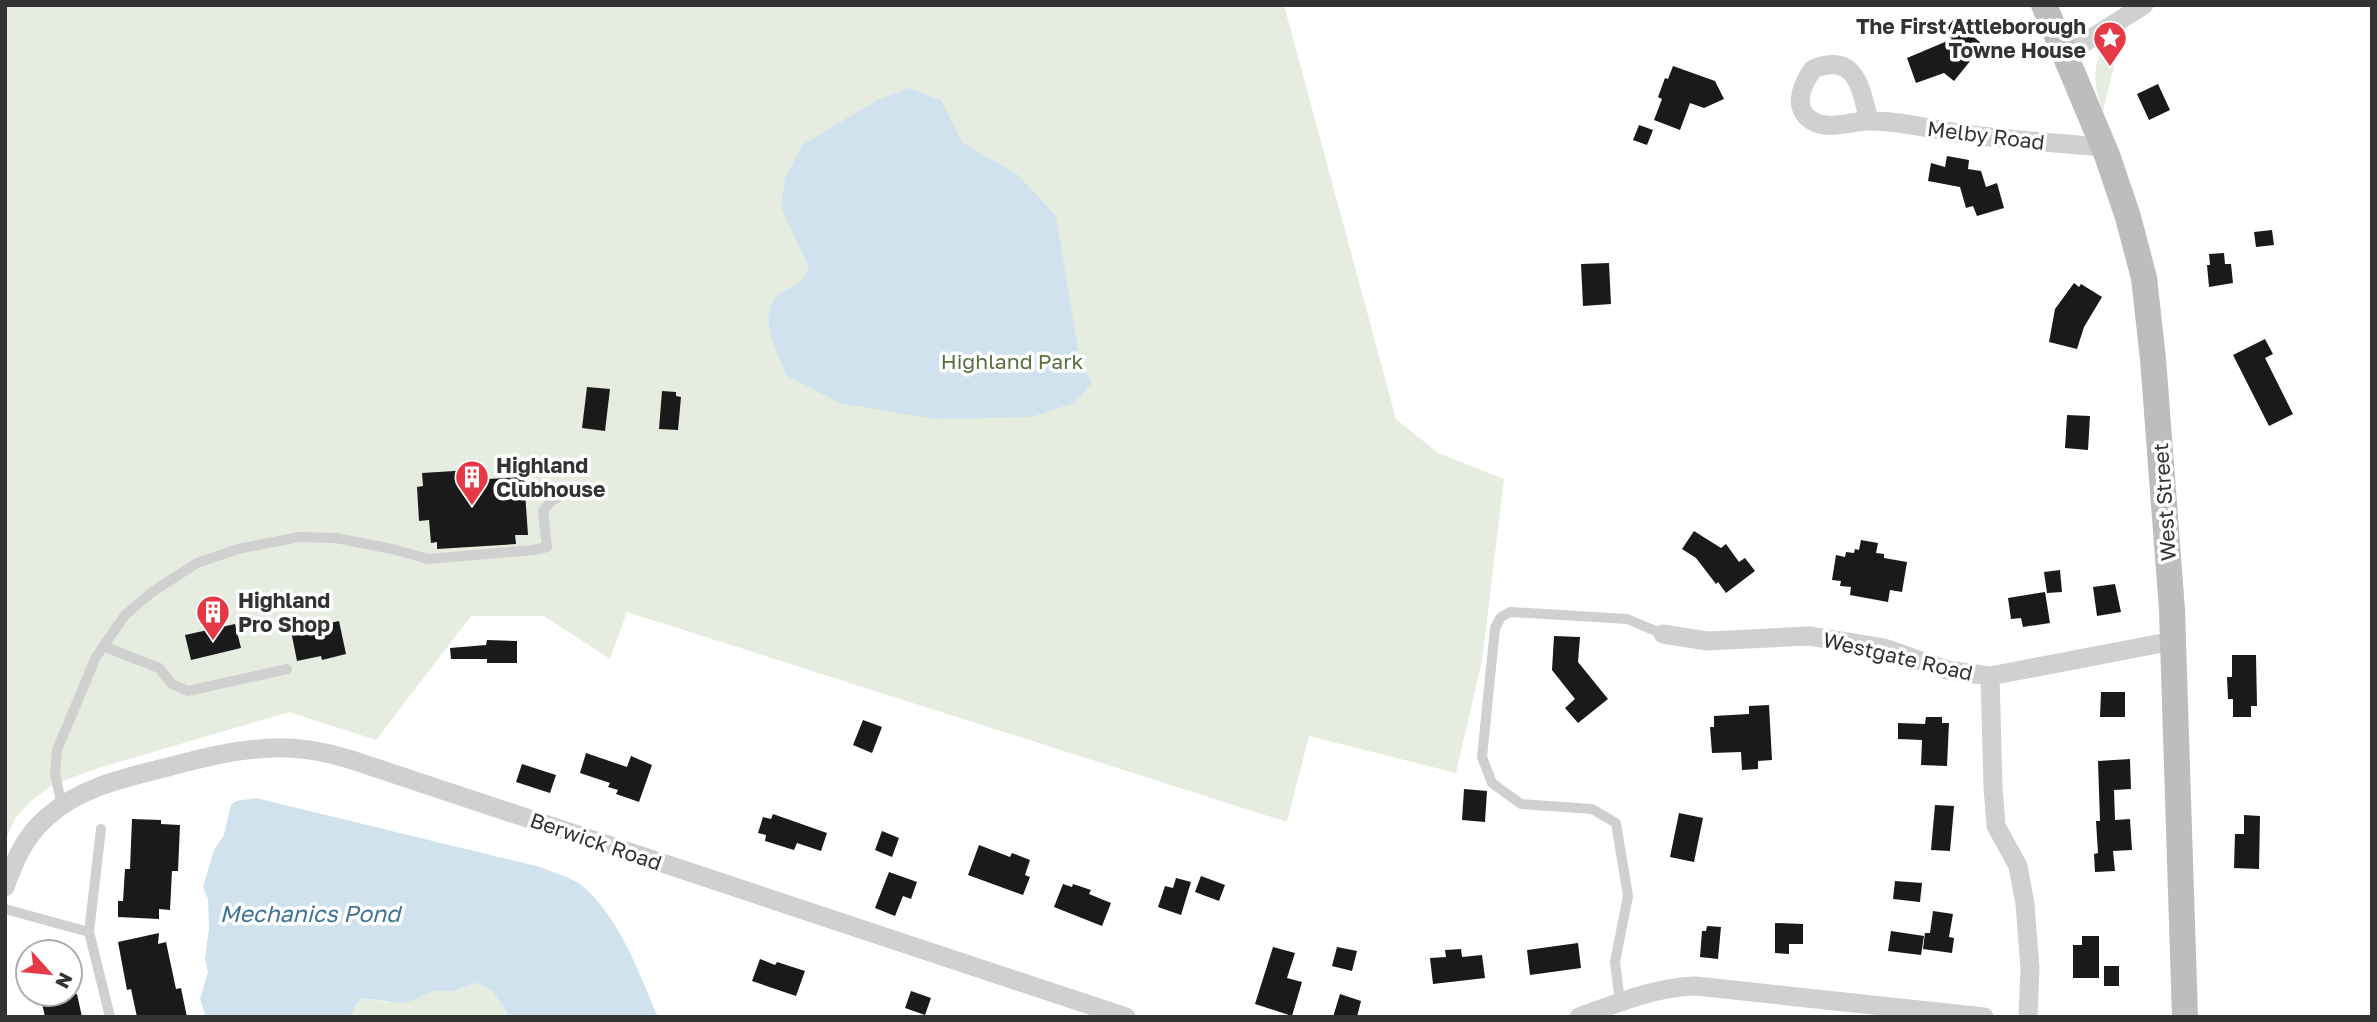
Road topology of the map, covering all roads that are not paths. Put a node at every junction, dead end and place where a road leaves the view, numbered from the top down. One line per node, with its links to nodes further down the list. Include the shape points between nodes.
1 (2044, 5): 3 (main road, West Street)
2 (2144, 5): 3 (street)
3 (2063, 56): 5 (main road, West Street)
4 (1870, 121): 5 (street, Melby Road)
5 (2103, 147): 8 (main road, West Street, via 2144,278)
6 (559, 497): 9 (lane, via 543,511 547,547 428,559 336,538 299,537 197,563 125,615)
7 (1663, 634): 11 (street, Westgate Road, via 1707,641 1809,636 1884,648 1947,670); 17 (lane, via 1627,619 1510,612 1495,628 1482,757 1492,783 1521,804 1592,810 1616,823 1628,896 1615,962)
8 (2173, 641): 11 (street, Westgate Road); 23 (main road, West Street)
9 (103, 646): 10 (lane, via 159,668 173,684 188,691); 12 (lane, via 57,750 55,774)
10 (287, 669)
11 (1990, 676): 22 (street, via 1996,827 2018,866 2025,904)
12 (62, 806): 14 (street, Berwick Road, via 42,821 26,842); 19 (street, Berwick Road, via 107,783 224,753 276,748 321,752)
13 (101, 829): 16 (lane)
14 (5, 887)
15 (5, 909): 16 (lane)
16 (89, 932): 18 (lane)
17 (1620, 1002): 20 (street); 21 (street, via 1671,987 1696,986)
18 (110, 1017)
19 (1126, 1017)
20 (1579, 1017)
21 (1984, 1017)
22 (2028, 1017)
23 (2185, 1017)

